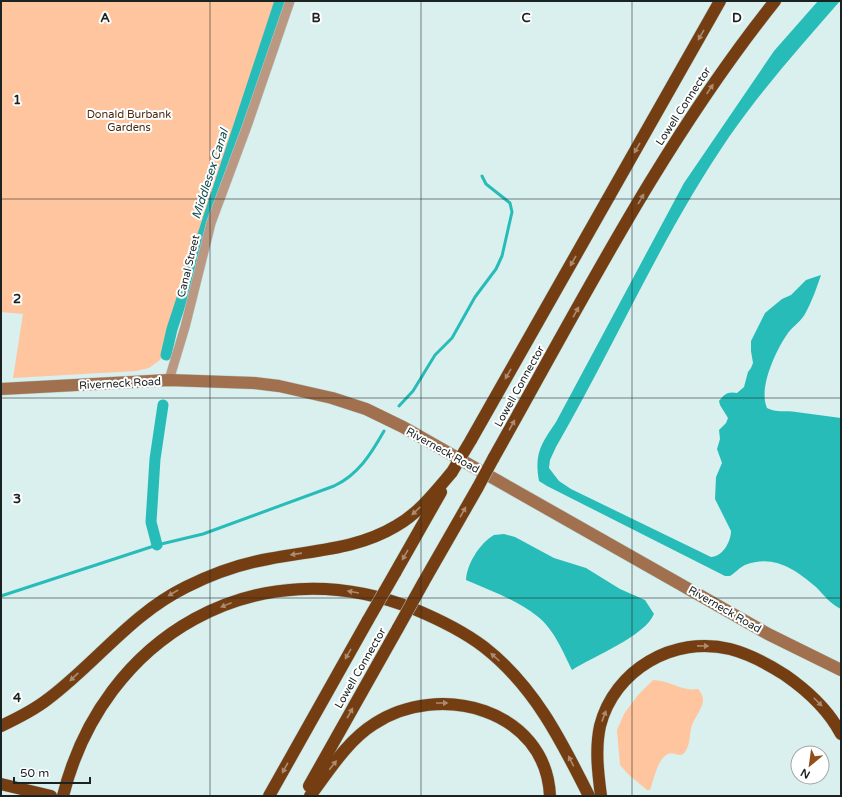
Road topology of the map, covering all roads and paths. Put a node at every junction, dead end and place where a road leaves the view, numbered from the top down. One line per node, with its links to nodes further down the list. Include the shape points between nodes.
1 (290, 1): 4 (street, Canal Street, via 211,223)
2 (720, 1): 6 (highway, one-way to 6, bridge)
3 (775, 1): 14 (highway, Lowell Connector, one-way to 3, bridge, via 670,150 722,72)
4 (169, 380): 5 (main road, Riverneck Road); 7 (main road, Riverneck Road, via 226,381 279,386 328,397 366,410 403,427 780,640)
5 (1, 389)
6 (452, 472): 8 (highway, one-way to 8, via 414,514 377,536 344,547 241,565 199,580 171,594 122,632 48,699); 13 (highway, Lowell Connector, one-way to 13, bridge)
7 (841, 670)
8 (1, 726)
9 (841, 734): 18 (highway, one-way to 9, via 598,741 609,704 622,684 638,668 680,648 705,646 730,649 767,665 791,679 811,696 827,712)
10 (1, 784): 11 (highway)
11 (51, 796)
12 (63, 796): 17 (highway, one-way to 12, via 537,702 517,678 482,645 438,620 395,602 351,591 315,587 278,590 241,599 190,622 155,645 128,671 100,707 82,739)
13 (269, 796)
14 (304, 796)
15 (310, 796): 16 (highway, one-way to 16, via 354,741 374,724 407,709 440,703 476,708 499,717 518,730 540,756 548,776)
16 (550, 796)
17 (589, 796)
18 (601, 796)

